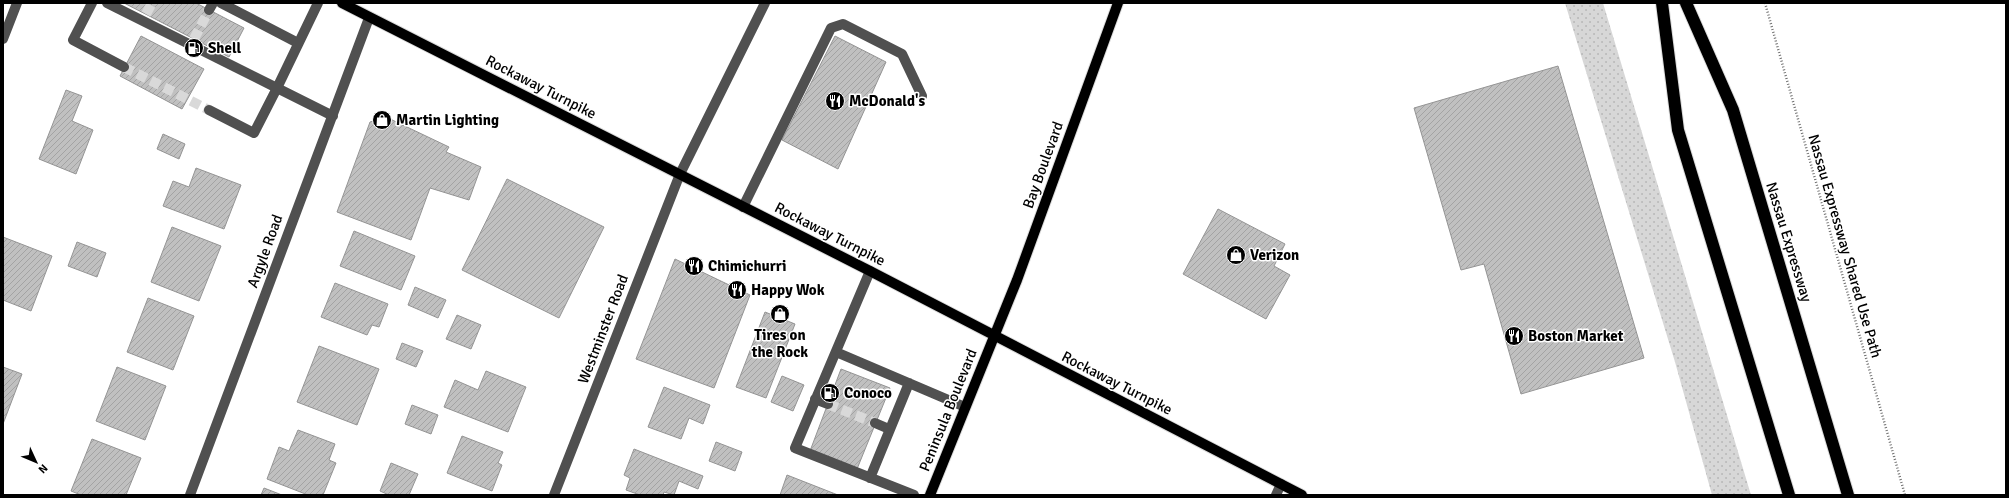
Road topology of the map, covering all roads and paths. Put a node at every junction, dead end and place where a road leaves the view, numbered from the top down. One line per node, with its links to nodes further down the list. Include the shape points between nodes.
1 (17, 3): 13 (street)
2 (92, 3): 15 (street, via 73,40)
3 (107, 3): 16 (street, via 144,17)
4 (222, 3): 14 (street)
5 (318, 3): 14 (street)
6 (342, 3): 12 (main road, Rockaway Turnpike)
7 (765, 3): 20 (street, Westminster Road)
8 (1118, 3): 23 (main road, Bay Boulevard, via 1017,280)
9 (1662, 3): 39 (highway, via 1678,130)
10 (1686, 3): 40 (highway, Nassau Expressway, via 1733,110)
11 (1765, 3): 41 (path, Nassau Expressway Shared Use Path)
12 (370, 18): 19 (street, Argyle Road); 20 (main road, Rockaway Turnpike)
13 (3, 38)
14 (298, 44): 16 (street)
15 (124, 67)
16 (277, 88): 18 (street, via 254,132); 19 (street)
17 (922, 96): 21 (street, via 902,54 843,24 831,28)
18 (209, 110)
19 (333, 116): 33 (street, Argyle Road)
20 (680, 174): 21 (main road, Rockaway Turnpike); 34 (street, Westminster Road)
21 (743, 207): 22 (main road, Rockaway Turnpike)
22 (870, 271): 23 (main road, Rockaway Turnpike); 24 (street)
23 (993, 336): 28 (main road, Peninsula Boulevard); 32 (main road, Rockaway Turnpike)
24 (836, 352): 25 (street); 26 (street)
25 (909, 383): 28 (street); 30 (street)
26 (815, 399): 27 (street); 31 (street, via 795,448)
27 (828, 404)
28 (966, 407): 36 (main road, Peninsula Boulevard)
29 (875, 423): 30 (street)
30 (889, 429): 31 (street)
31 (870, 478): 35 (street)
32 (1280, 484): 37 (street); 38 (main road, Rockaway Turnpike)
33 (190, 495)
34 (554, 495)
35 (914, 495)
36 (930, 495)
37 (1276, 495)
38 (1302, 495)
39 (1789, 495)
40 (1848, 495)
41 (1905, 495)

